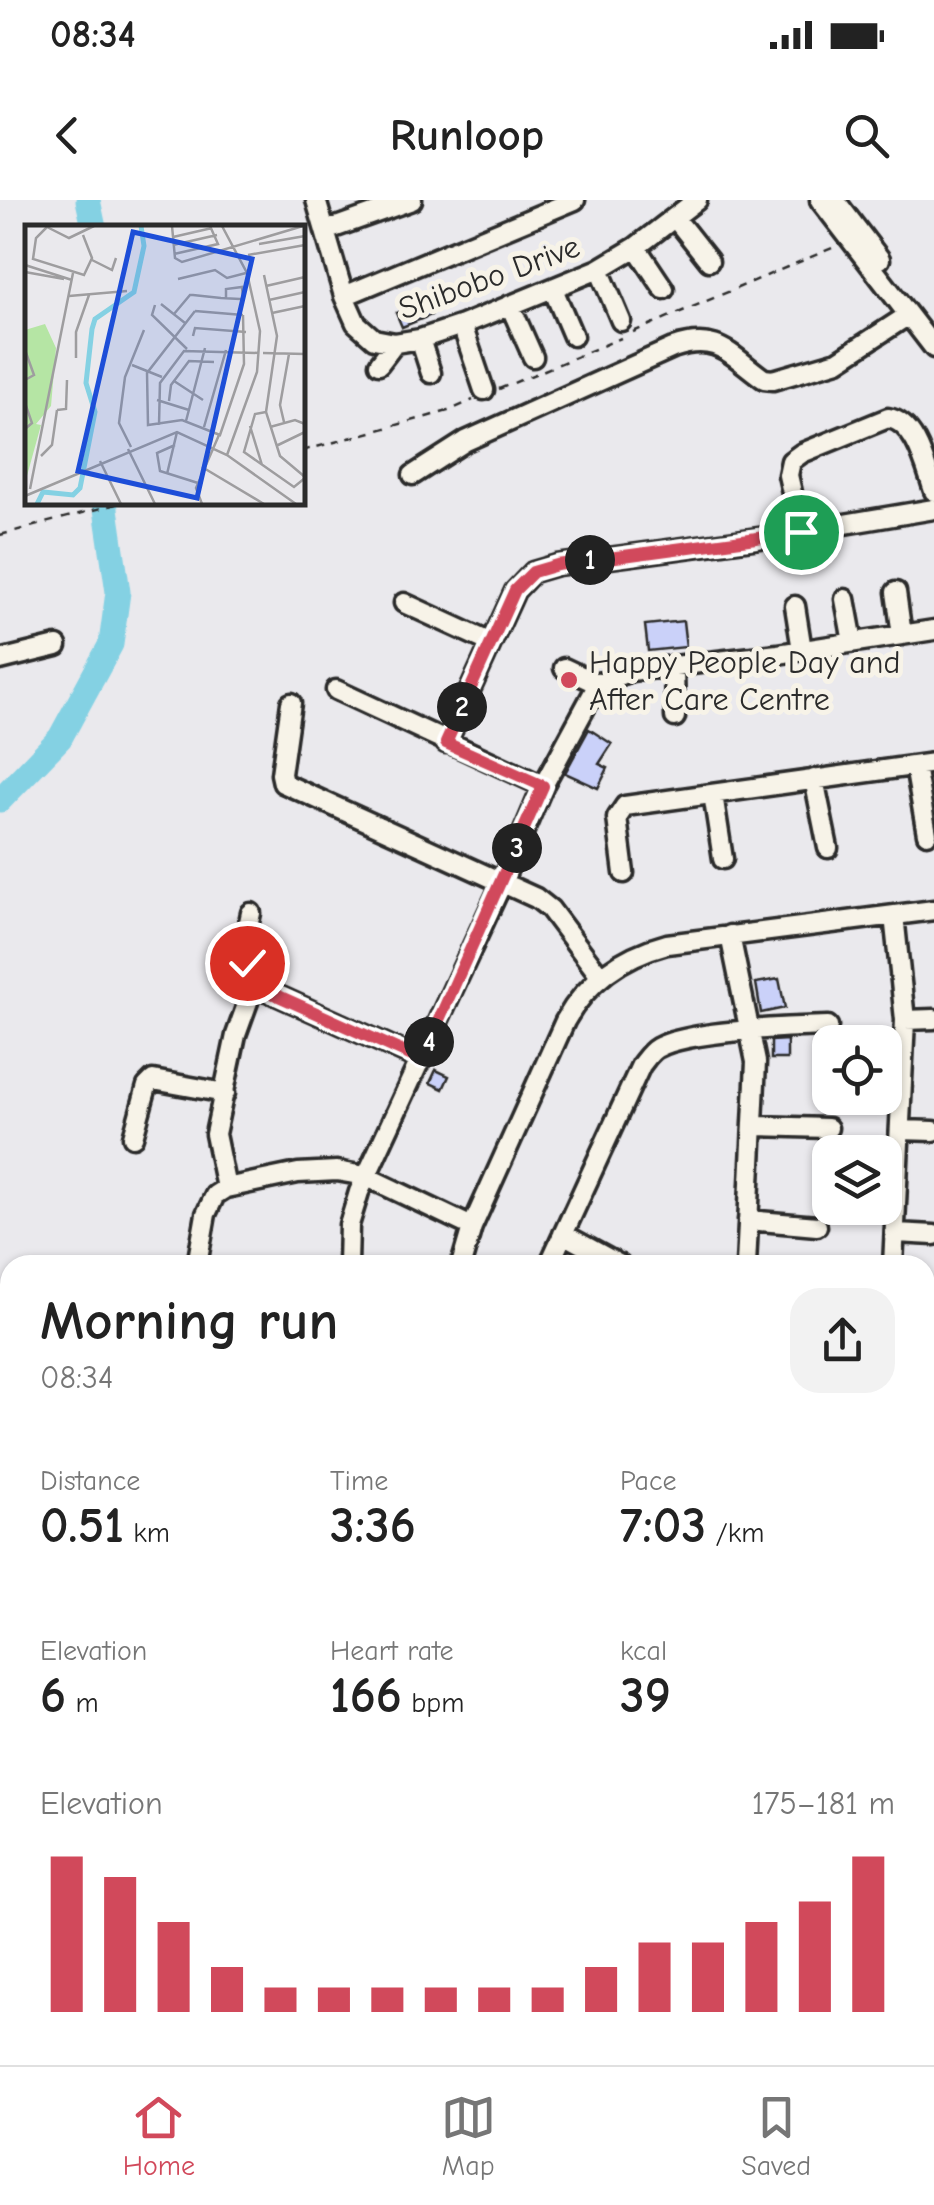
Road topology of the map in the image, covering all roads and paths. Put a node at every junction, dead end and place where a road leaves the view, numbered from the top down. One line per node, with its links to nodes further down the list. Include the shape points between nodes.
1 (316, 200): 8 (street, Shibobo Drive)
2 (412, 200): 8 (street)
3 (575, 200): 15 (street)
4 (697, 200): 7 (street, Shibobo Drive)
5 (820, 200): 9 (street)
6 (835, 200): 23 (street, via 914,305)
7 (674, 218): 10 (street, Shibobo Drive); 11 (street)
8 (325, 231): 15 (street, Shibobo Drive)
9 (851, 240): 17 (street); 28 (path, via 448,411)
10 (639, 245): 12 (street, Shibobo Drive); 13 (street)
11 (709, 261)
12 (599, 270): 14 (street, Shibobo Drive); 18 (street)
13 (668, 286)
14 (556, 288): 16 (street, Shibobo Drive); 20 (street)
15 (344, 296): 22 (street, Shibobo Drive, via 362,331)
16 (510, 305): 19 (street, Shibobo Drive); 24 (street)
17 (907, 316): 23 (street); 29 (street, via 838,361 773,380 708,342 691,342 466,441)
18 (621, 321)
19 (462, 325): 21 (street, Shibobo Drive); 27 (street)
20 (575, 334)
21 (420, 339): 22 (street, Shibobo Drive); 26 (street)
22 (395, 343): 25 (street)
23 (934, 344)
24 (532, 358)
25 (379, 364)
26 (431, 373)
27 (484, 390)
28 (305, 451)
29 (413, 475)
30 (933, 503): 32 (street); 32 (street, via 916,443 900,422 888,418 791,462)
31 (113, 505): 33 (path)
32 (801, 532): 41 (street, via 543,568 515,590)
33 (0, 535)
34 (896, 592): 39 (street)
35 (845, 599): 40 (street)
36 (404, 603): 41 (street)
37 (795, 606): 43 (street)
38 (934, 630): 39 (street)
39 (902, 635): 40 (street)
40 (853, 642): 43 (street)
41 (491, 643): 51 (street)
42 (56, 646): 44 (street)
43 (802, 650): 45 (street)
44 (0, 660)
45 (674, 666): 47 (street, via 616,674); 50 (street)
46 (564, 668): 47 (street)
47 (598, 684): 54 (street)
48 (336, 690): 51 (street)
49 (292, 702): 60 (street, via 281,774 287,786)
50 (675, 717)
51 (446, 743): 54 (street)
52 (924, 764): 53 (street); 56 (street)
53 (814, 779): 55 (street); 57 (street)
54 (543, 786): 60 (street)
55 (714, 794): 58 (street); 59 (street, via 620,810 616,828)
56 (927, 834)
57 (828, 848)
58 (723, 859)
59 (624, 873)
60 (502, 883): 65 (street, via 543,903); 71 (street)
61 (934, 910): 63 (street)
62 (252, 913): 66 (street, via 243,949)
63 (894, 915): 64 (street); 67 (street)
64 (730, 935): 65 (street, via 654,948); 70 (street)
65 (600, 976): 82 (street, via 565,1022)
66 (254, 985): 71 (street); 72 (street)
67 (905, 1020): 68 (street); 75 (street)
68 (934, 1020)
69 (812, 1027): 70 (street)
70 (750, 1031): 73 (street); 84 (street, via 670,1042 650,1053)
71 (421, 1060): 78 (street)
72 (225, 1093): 77 (street, via 153,1080); 79 (street, via 215,1134)
73 (756, 1126): 74 (street); 80 (street)
74 (828, 1128)
75 (900, 1130): 76 (street); 83 (street)
76 (934, 1131)
77 (132, 1136)
78 (366, 1176): 79 (street, via 318,1171); 82 (street); 87 (street, via 348,1225)
79 (226, 1188): 86 (street, via 209,1203)
80 (748, 1220): 81 (street); 91 (street)
81 (818, 1226)
82 (472, 1227): 88 (street)
83 (896, 1233): 85 (street); 92 (street)
84 (563, 1234): 89 (street); 90 (street)
85 (934, 1235)
86 (199, 1255)
87 (348, 1255)
88 (464, 1255)
89 (554, 1255)
90 (602, 1255)
91 (746, 1255)
92 (895, 1255)

